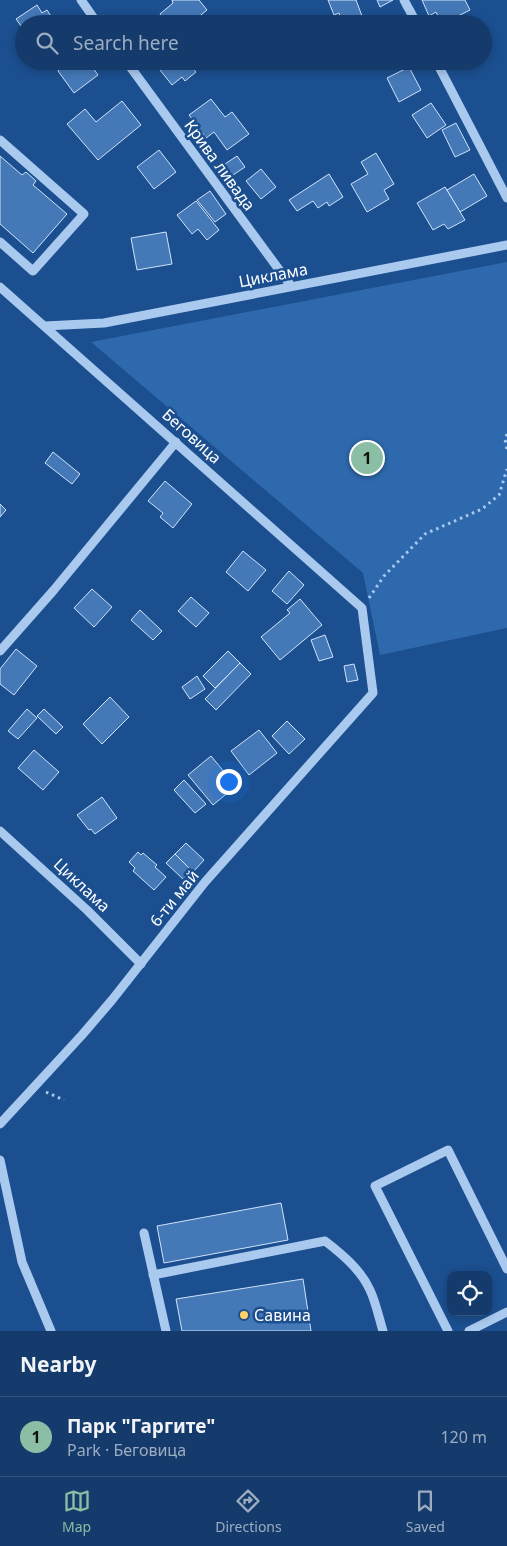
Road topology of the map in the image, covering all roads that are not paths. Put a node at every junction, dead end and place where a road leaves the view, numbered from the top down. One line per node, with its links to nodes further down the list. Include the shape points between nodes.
1 (81, 0): 3 (street)
2 (404, 0): 4 (street)
3 (92, 15)
4 (412, 15)
5 (133, 70): 11 (street, Крива ливада)
6 (441, 70): 8 (street)
7 (0, 140): 9 (street, via 84,214 33,271)
8 (507, 198)
9 (0, 242)
10 (507, 245): 11 (street, Циклама)
11 (291, 286): 13 (street, Циклама, via 104,323)
12 (0, 287): 13 (street, Беговица)
13 (44, 326): 14 (street, Беговица)
14 (176, 442): 15 (street); 16 (street, Беговица, via 362,608)
15 (0, 651)
16 (373, 693): 18 (street, 6-ти май, via 206,882)
17 (0, 831): 18 (street, Циклама)
18 (141, 964): 19 (street, 6-ти май, via 82,1035)
19 (0, 1124)
20 (0, 1160): 25 (street, via 22,1262)
21 (144, 1233): 23 (street)
22 (507, 1270): 28 (street, via 448,1150 375,1186)
23 (153, 1275): 26 (street); 27 (street, via 325,1241 345,1256 370,1289)
24 (507, 1312): 29 (street)
25 (51, 1331)
26 (166, 1331)
27 (383, 1331)
28 (448, 1331)
29 (469, 1331)

